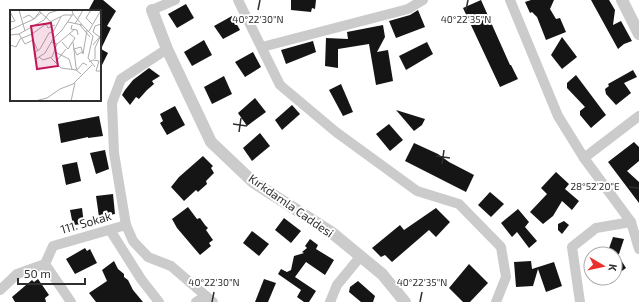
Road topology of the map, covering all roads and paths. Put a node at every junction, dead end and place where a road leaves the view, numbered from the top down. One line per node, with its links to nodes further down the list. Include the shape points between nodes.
1 (175, 0): 6 (street)
2 (238, 0): 8 (street)
3 (423, 0): 8 (street, via 408,10)
4 (510, 0): 11 (street, via 558,116)
5 (625, 1): 7 (street)
6 (152, 10): 9 (street, Kırkdamla Caddesi)
7 (639, 34)
8 (262, 47): 25 (street, via 280,84 336,132 417,191 459,204 501,246 506,277)
9 (166, 49): 13 (street, via 121,79 112,103 114,153); 16 (street, Kırkdamla Caddesi, via 211,142 253,182 331,232)
10 (639, 116): 11 (street)
11 (584, 158): 12 (street)
12 (631, 222): 15 (street); 26 (street, via 596,228 572,247)
13 (126, 225): 14 (street, 111. Sokak); 19 (street, via 133,241 148,256 171,266)
14 (110, 230): 17 (street, 111. Sokak, via 53,246); 21 (street)
15 (639, 249)
16 (360, 257): 23 (street, via 337,285); 24 (street, Kırkdamla Caddesi, via 382,274)
17 (45, 264): 18 (street, via 17,274); 20 (street)
18 (0, 290)
19 (210, 299): 22 (street)
20 (71, 302)
21 (159, 302)
22 (196, 302)
23 (330, 302)
24 (405, 302)
25 (496, 302)
26 (580, 302)

